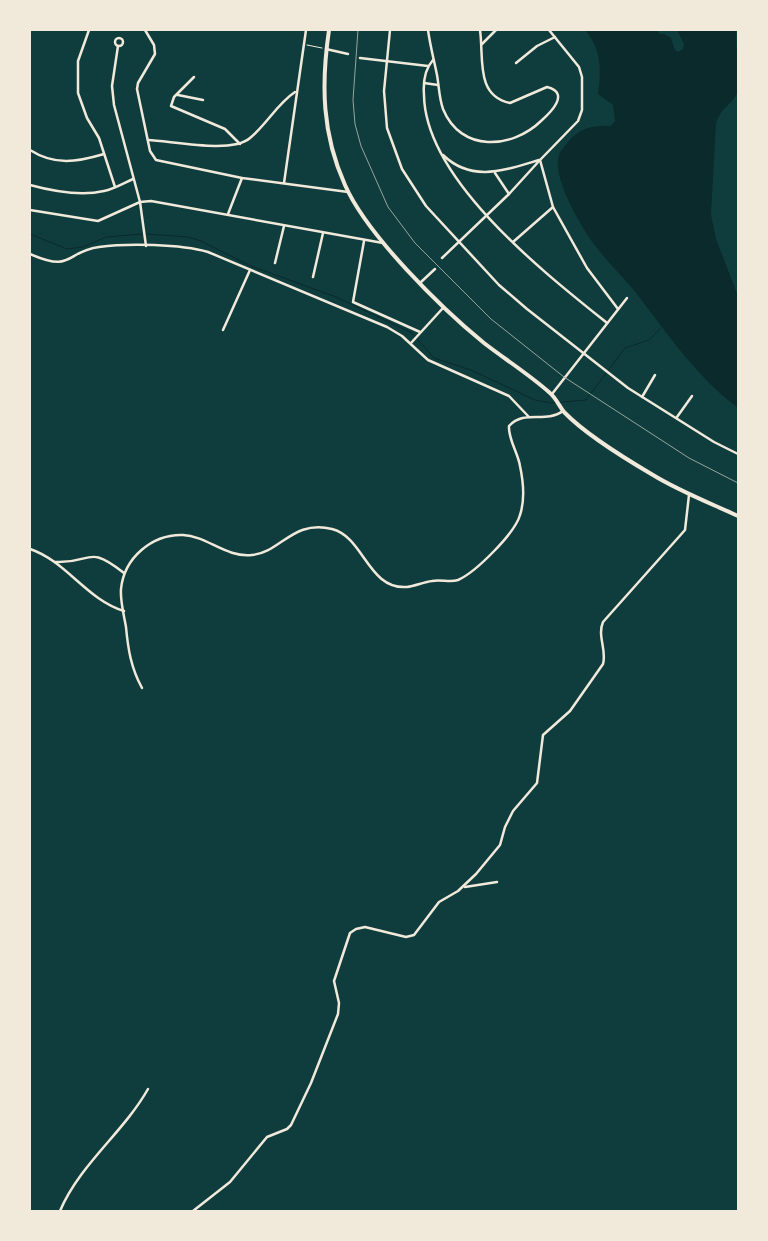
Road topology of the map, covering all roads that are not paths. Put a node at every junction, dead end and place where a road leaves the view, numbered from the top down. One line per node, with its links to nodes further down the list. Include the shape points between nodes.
1 (89, 30): 30 (street, via 78,61 78,89 85,114)
2 (145, 30): 26 (street, via 155,52 137,86)
3 (306, 30): 23 (street)
4 (329, 30): 13 (street)
5 (390, 30): 17 (street)
6 (428, 30): 16 (street)
7 (480, 30): 11 (street)
8 (496, 30): 11 (street)
9 (549, 30): 10 (street)
10 (555, 37): 18 (street); 31 (street, via 571,54 581,72 582,112 576,123)
11 (482, 44): 22 (street, via 482,72 487,89 510,103 549,88 556,95 556,108 526,134 502,142 483,142 467,136 452,123 443,108)
12 (118, 46): 34 (street, via 112,86 116,116)
13 (326, 49): 14 (street); 38 (street, via 323,83 325,118 333,154)
14 (348, 54)
15 (360, 58): 17 (street)
16 (434, 60): 19 (street); 22 (street)
17 (387, 61): 19 (street); 48 (street, via 386,117 399,161 421,200)
18 (516, 63)
19 (428, 66): 21 (street)
20 (194, 77): 24 (street)
21 (424, 83): 22 (street); 29 (street, via 426,115)
22 (438, 85)
23 (296, 92): 27 (street, via 276,107 255,134); 35 (street)
24 (177, 94): 25 (street); 27 (street, via 172,107 225,128)
25 (203, 100)
26 (148, 140): 27 (street); 33 (street, via 150,154 158,162)
27 (240, 144)
28 (30, 150): 30 (street, via 46,158 66,162)
29 (439, 150): 32 (street, via 464,169); 44 (street)
30 (104, 154): 37 (street)
31 (540, 160): 32 (street); 39 (street); 41 (street)
32 (494, 173): 39 (street)
33 (242, 178): 35 (street); 43 (street)
34 (133, 179): 37 (street); 40 (street)
35 (284, 184): 38 (street)
36 (30, 185): 37 (street, via 89,192)
37 (116, 187)
38 (348, 192): 49 (street)
39 (509, 194): 44 (street)
40 (140, 202): 42 (street, via 98,220); 43 (street); 51 (street)
41 (553, 206): 50 (street); 61 (street, via 588,268)
42 (30, 210)
43 (228, 214): 45 (street)
44 (487, 216): 48 (street); 50 (street)
45 (284, 226): 46 (street); 54 (street)
46 (323, 233): 47 (street); 57 (street)
47 (364, 241): 49 (street); 64 (street, via 354,302)
48 (458, 241): 53 (street); 66 (street, via 509,294)
49 (385, 243): 58 (street)
50 (513, 243): 62 (street)
51 (146, 246): 52 (street, via 97,248 60,263); 55 (street, via 202,250)
52 (30, 254)
53 (442, 258)
54 (275, 263)
55 (250, 270): 63 (street); 65 (street, via 387,327)
56 (435, 270): 58 (street)
57 (313, 277)
58 (421, 282): 60 (street)
59 (626, 298): 61 (street)
60 (444, 306): 64 (street); 68 (street, via 480,340)
61 (618, 308): 62 (street)
62 (607, 323): 66 (street)
63 (224, 330)
64 (420, 332): 65 (street)
65 (412, 342): 72 (street, via 428,360 509,396)
66 (583, 353): 68 (street); 70 (street)
67 (655, 375): 70 (street)
68 (552, 395): 71 (street)
69 (692, 396): 73 (street)
70 (642, 397): 73 (street)
71 (562, 410): 72 (street, via 552,418); 75 (street, via 639,466)
72 (529, 417): 79 (street, via 515,421 508,428 521,474 520,516 488,555 458,580 437,580 407,587 394,585 373,572 355,546 341,533 325,528 300,530 261,553 246,556 188,536 172,537 151,543 141,550)
73 (677, 418): 74 (street)
74 (738, 454)
75 (690, 493): 76 (street); 83 (street, via 686,530 603,622 603,664 570,711 542,735 537,783 513,811 497,849)
76 (737, 516)
77 (30, 549): 78 (street)
78 (54, 562): 79 (street, via 95,555); 80 (street, via 99,599)
79 (124, 573): 80 (street, via 121,590)
80 (124, 611): 81 (street, via 131,664)
81 (142, 688)
82 (497, 882): 83 (street)
83 (463, 887): 86 (street, via 440,902 414,935 406,937 365,927 350,933 334,981 340,1003 338,1014 291,1125 267,1137 230,1182)
84 (148, 1089): 85 (street, via 132,1116 75,1182)
85 (60, 1211)
86 (193, 1211)

